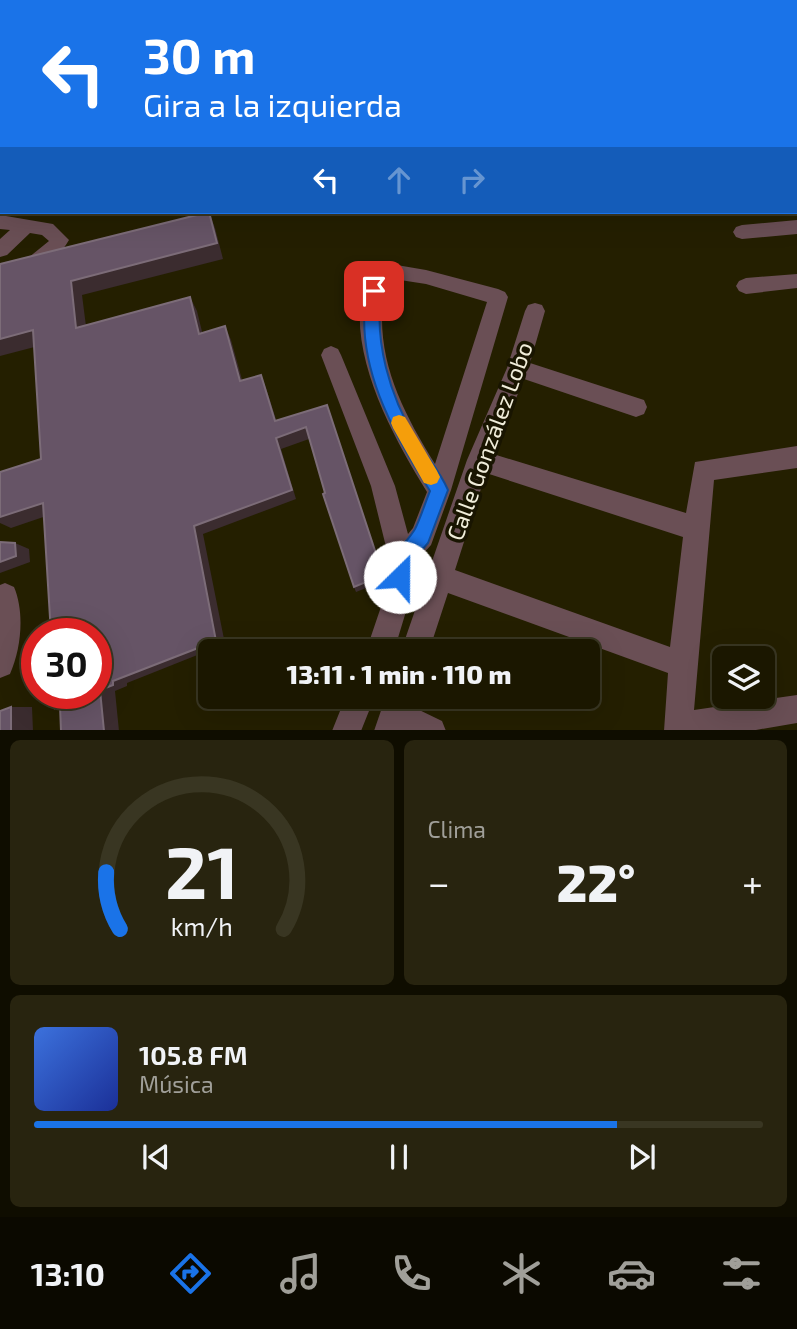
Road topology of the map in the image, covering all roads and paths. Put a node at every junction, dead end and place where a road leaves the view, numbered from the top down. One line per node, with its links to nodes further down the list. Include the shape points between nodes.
1 (263, 0): 2 (street)
2 (269, 0)
3 (0, 222): 4 (street)
4 (26, 226): 7 (street); 8 (street, via 47,229 60,240 52,254 29,266)
5 (797, 227): 6 (street)
6 (741, 232)
7 (0, 250)
8 (0, 271)
9 (797, 281): 10 (street)
10 (746, 286)
11 (535, 311): 13 (street, Calle González Lobo)
12 (331, 355): 19 (street, via 383,486)
13 (518, 368): 14 (street); 16 (street, Calle González Lobo)
14 (636, 407)
15 (797, 457): 18 (street, via 703,470)
16 (479, 460): 18 (street); 20 (street, Calle González Lobo)
17 (439, 490): 17 (street, via 408,442 387,395 373,345 370,314 379,269 498,297); 19 (street, via 422,536)
18 (697, 529): 25 (street)
19 (401, 559): 22 (street, via 398,595)
20 (440, 577): 23 (street, Calle González Lobo); 25 (street)
21 (5, 596): 24 (street, via 6,651)
22 (384, 639)
23 (419, 639)
24 (0, 664)
25 (682, 665): 29 (street)
26 (355, 709): 30 (street)
27 (797, 709): 29 (street)
28 (394, 713): 31 (street)
29 (678, 729)
30 (346, 730)
31 (432, 730)

